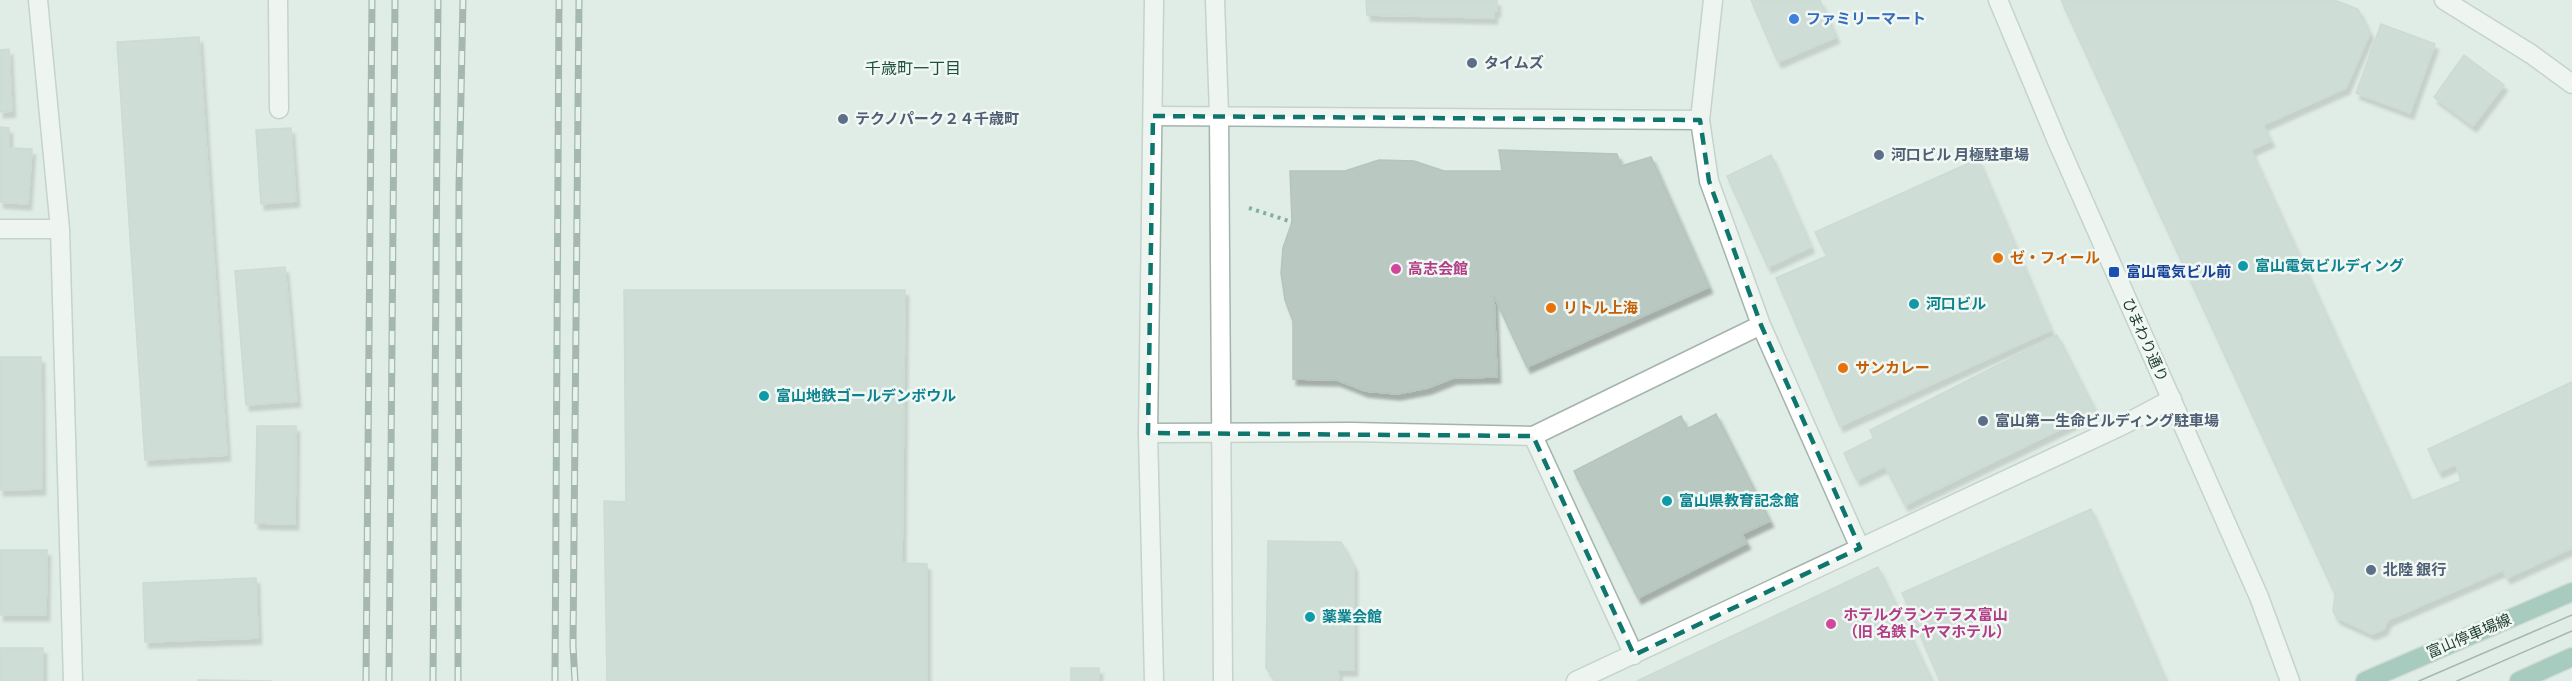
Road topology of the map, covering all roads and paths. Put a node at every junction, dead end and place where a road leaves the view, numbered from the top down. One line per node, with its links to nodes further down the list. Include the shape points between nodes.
1 (38, 0): 15 (street)
2 (278, 0): 9 (street)
3 (1154, 0): 11 (street)
4 (1215, 0): 10 (street)
5 (1713, 0): 12 (street)
6 (1998, 0): 18 (street, ひまわり通り)
7 (2444, 0): 8 (street)
8 (2572, 84)
9 (279, 109)
10 (1219, 115): 11 (street); 12 (street); 20 (street)
11 (1153, 116): 19 (street)
12 (1700, 120): 17 (street, via 1709,181)
13 (1249, 208): 14 (path)
14 (1292, 222)
15 (60, 228): 16 (street); 26 (street)
16 (0, 229)
17 (1761, 325): 21 (street); 22 (street)
18 (2172, 399): 22 (street); 30 (street, ひまわり通り, via 2259,597)
19 (1148, 433): 20 (street); 27 (street)
20 (1222, 434): 21 (street); 28 (street)
21 (1533, 436): 24 (street)
22 (1860, 548): 24 (street)
23 (2572, 592): 31 (main road, 富山停車場線)
24 (1634, 655): 29 (street)
25 (2572, 657): 32 (main road)
26 (73, 681)
27 (1154, 681)
28 (1223, 681)
29 (1576, 681)
30 (2290, 681)
31 (2365, 681)
32 (2519, 681)

